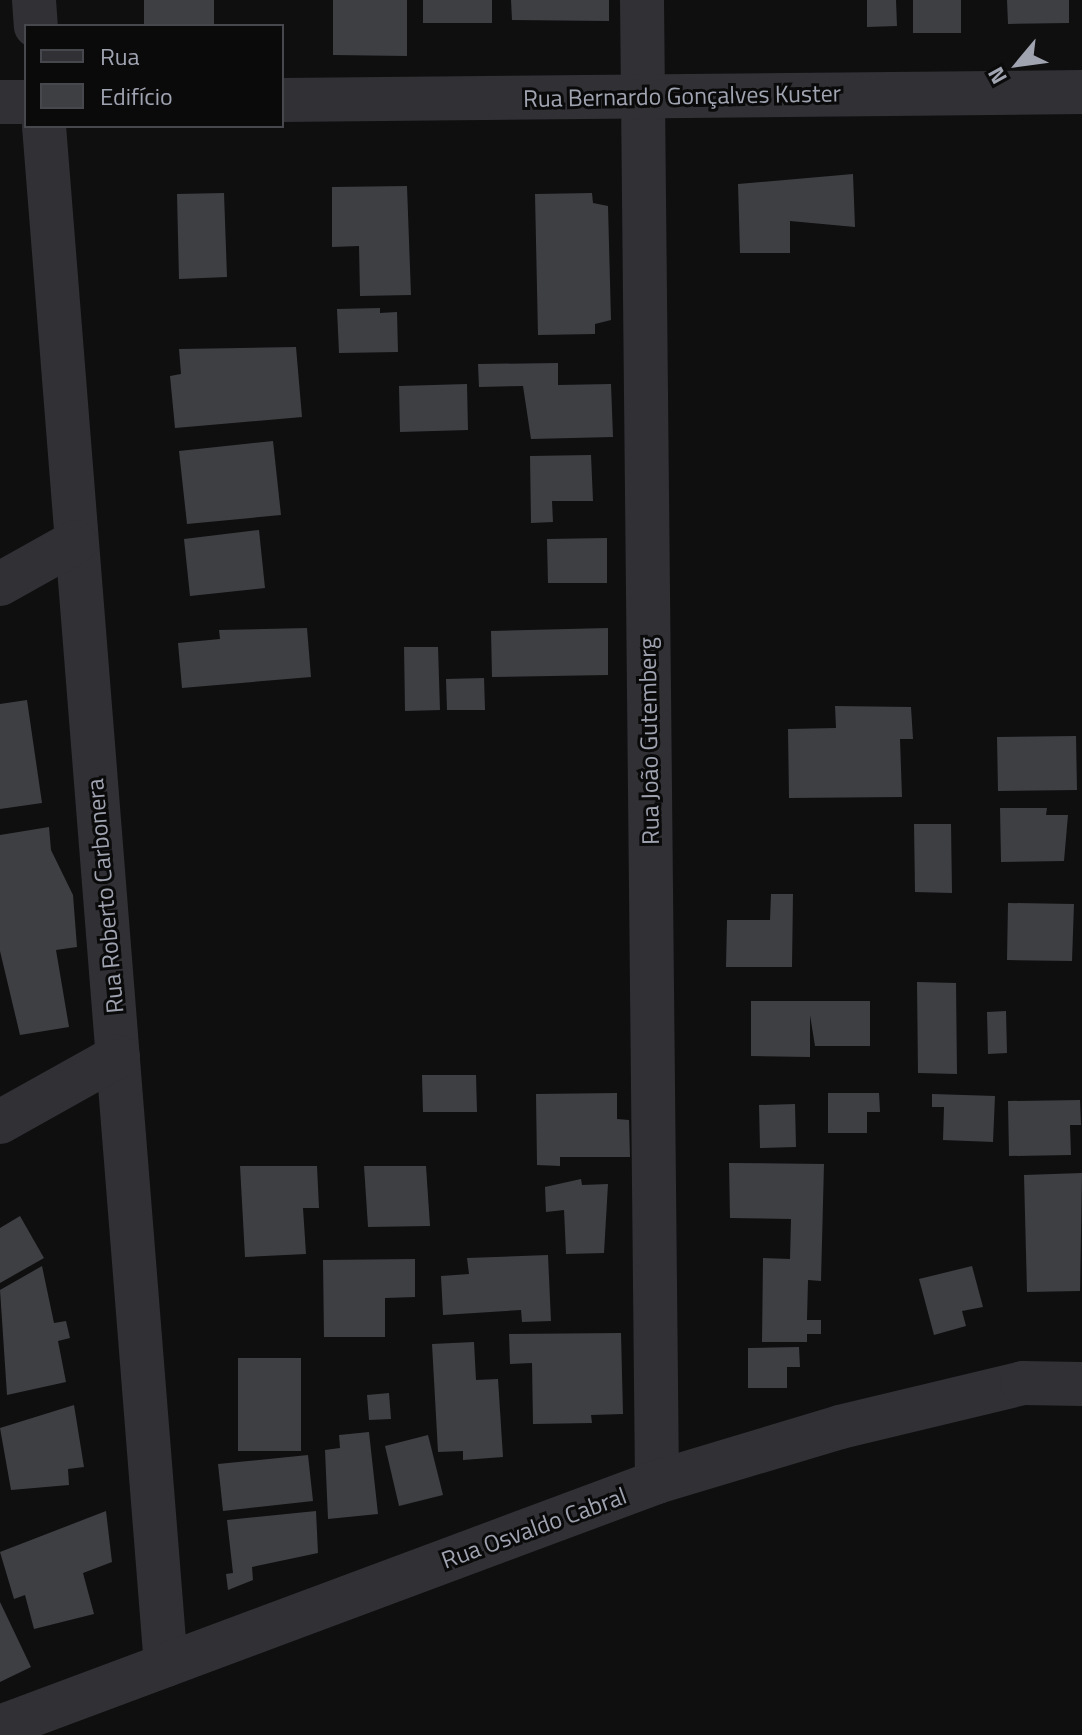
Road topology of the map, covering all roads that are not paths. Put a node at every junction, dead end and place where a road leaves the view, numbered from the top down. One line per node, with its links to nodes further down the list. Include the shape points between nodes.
1 (34, 0): 3 (street)
2 (642, 0): 5 (street, Rua João Gutemberg)
3 (36, 24)
4 (1082, 92): 5 (street, Rua Bernardo Gonçalves Kuster)
5 (643, 96): 6 (street, Rua Bernardo Gonçalves Kuster); 15 (street, Rua João Gutemberg)
6 (284, 100)
7 (0, 102): 8 (street)
8 (24, 102)
9 (44, 128): 10 (street, Rua Roberto Carbonera)
10 (75, 542): 11 (street); 12 (street, Rua Roberto Carbonera)
11 (0, 584)
12 (118, 1056): 13 (street); 16 (street, Rua Roberto Carbonera)
13 (0, 1122)
14 (1082, 1384): 15 (street, Rua Osvaldo Cabral, via 1023,1383 840,1427)
15 (657, 1482): 16 (street, Rua Osvaldo Cabral)
16 (166, 1665): 17 (street, Rua Osvaldo Cabral)
17 (0, 1727)

